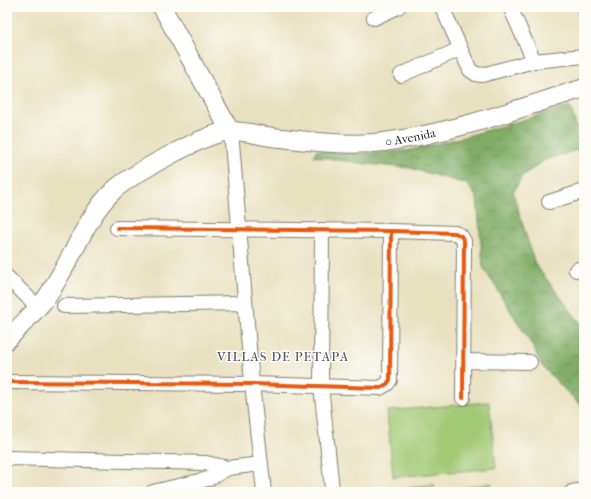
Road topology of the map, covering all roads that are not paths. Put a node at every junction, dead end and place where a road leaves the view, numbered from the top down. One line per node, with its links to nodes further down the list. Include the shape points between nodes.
1 (162, 7): 13 (main road)
2 (398, 7): 7 (street)
3 (442, 7): 8 (street)
4 (510, 7): 10 (street)
5 (583, 7): 6 (street)
6 (584, 10)
7 (374, 18)
8 (460, 49): 10 (street, via 470,70 482,75); 11 (street)
9 (584, 56): 10 (street)
10 (534, 61)
11 (401, 74)
12 (584, 88): 13 (main road, 0 Avenida, via 461,127 382,142 343,143)
13 (230, 131): 17 (street); 23 (main road, via 191,145 125,181 112,191 90,220 61,275)
14 (584, 191): 15 (street)
15 (549, 202)
16 (117, 228): 17 (street)
17 (239, 229): 18 (street); 21 (street)
18 (322, 230): 19 (street); 29 (street)
19 (391, 231): 25 (street, via 455,233 464,241); 29 (street, via 390,380 380,388)
20 (7, 277): 23 (street)
21 (245, 303): 22 (street); 28 (street)
22 (64, 306)
23 (38, 307): 24 (main road)
24 (7, 340)
25 (464, 361): 26 (street); 30 (street)
26 (530, 362)
27 (7, 382): 28 (street)
28 (252, 384): 29 (street); 32 (street)
29 (321, 386): 34 (street)
30 (463, 398)
31 (7, 458): 33 (street, via 206,463)
32 (261, 464): 33 (street); 37 (street)
33 (228, 468): 36 (street, via 208,479)
34 (332, 489)
35 (584, 490): 38 (street)
36 (153, 492)
37 (264, 492)
38 (572, 492)

